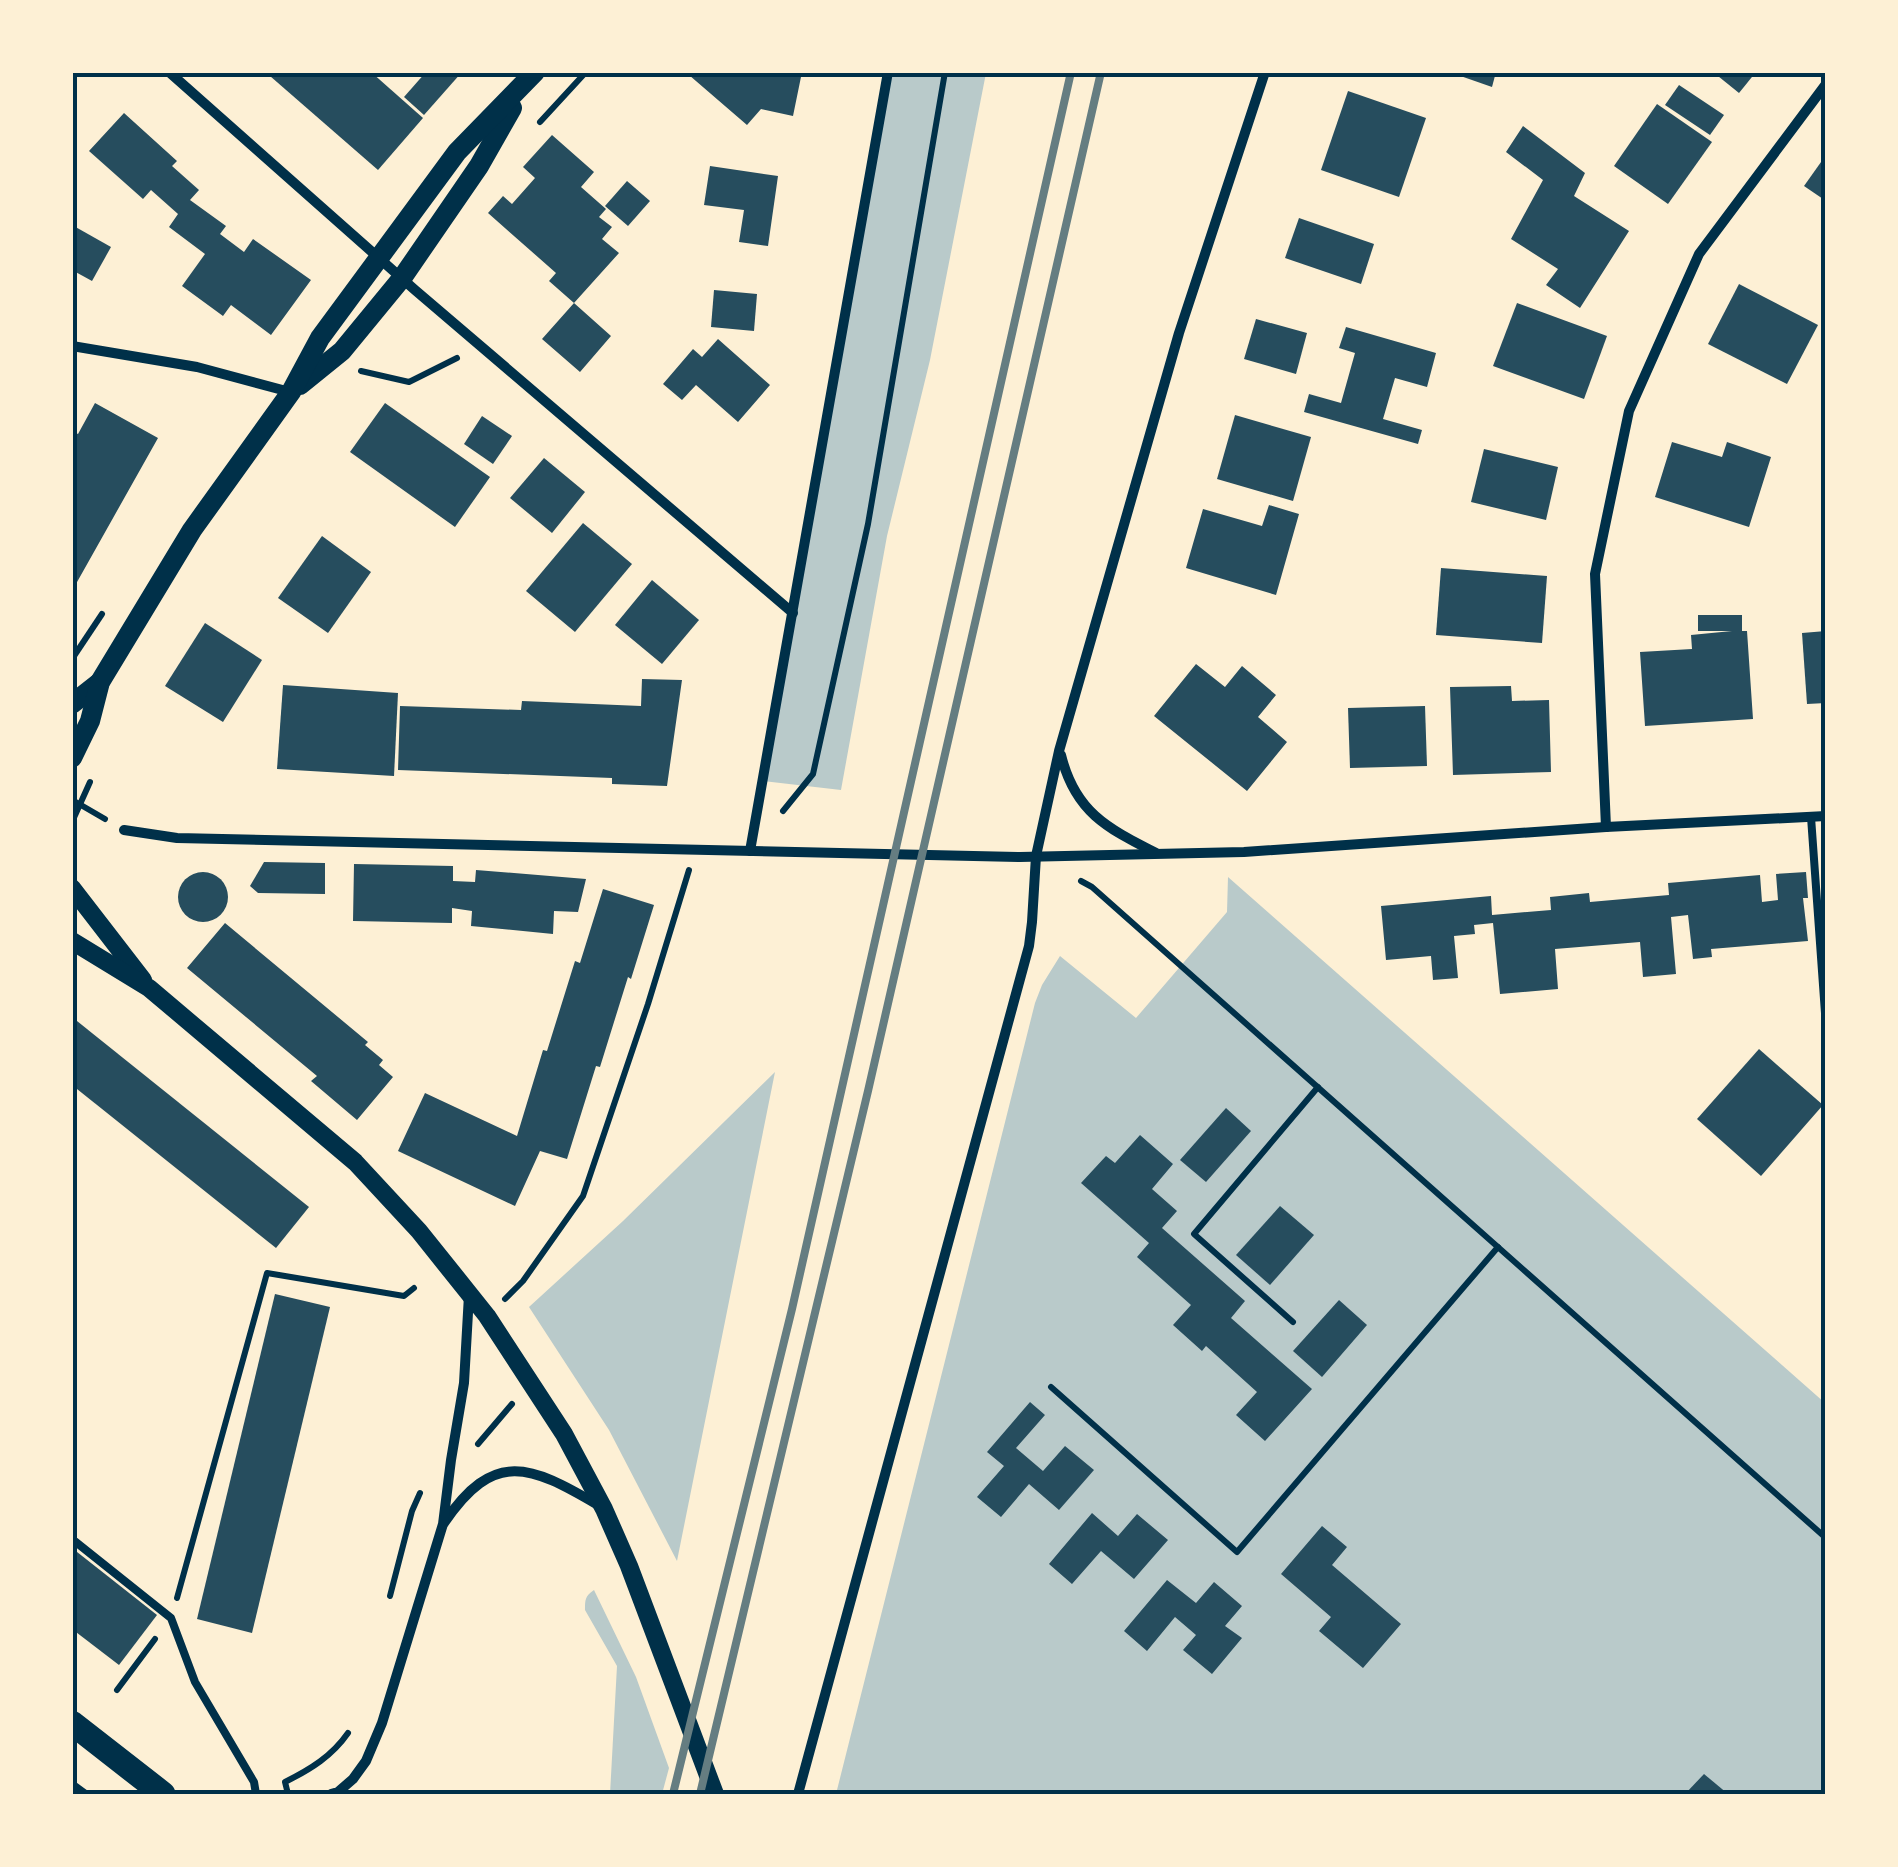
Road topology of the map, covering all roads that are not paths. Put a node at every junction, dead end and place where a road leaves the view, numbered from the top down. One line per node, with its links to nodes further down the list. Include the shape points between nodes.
1 (169, 72): 6 (street)
2 (888, 72): 10 (street)
3 (1264, 72): 13 (street, via 1179,333)
4 (529, 80): 6 (main road, via 457,152); 7 (main road)
5 (1826, 84): 17 (street, via 1699,254 1629,410 1595,574)
6 (380, 259): 7 (street); 9 (main road, via 320,338)
7 (402, 278): 9 (main road, via 342,350); 10 (street)
8 (72, 346): 9 (street)
9 (291, 392): 11 (main road, via 192,530)
10 (794, 614): 19 (street)
11 (100, 682): 12 (main road); 14 (main road)
12 (72, 704)
13 (1060, 751): 20 (street, via 1080,801); 21 (street)
14 (72, 758)
15 (1826, 816): 16 (street)
16 (1811, 817): 17 (street); 25 (lane)
17 (1606, 828): 20 (street)
18 (124, 830): 19 (street, via 177,838)
19 (750, 851): 21 (street)
20 (1156, 854): 21 (street)
21 (1036, 856): 35 (street, via 1029,946)
22 (72, 888): 24 (street)
23 (72, 942): 24 (street)
24 (149, 988): 26 (street, via 355,1162)
25 (1826, 1026)
26 (469, 1292): 27 (street, via 564,1434); 28 (street, via 464,1383)
27 (604, 1509): 28 (street, via 543,1475 506,1471 466,1494); 34 (street)
28 (443, 1524): 33 (street, via 366,1762)
29 (72, 1539): 32 (lane, via 171,1618 195,1682)
30 (72, 1723): 31 (main road)
31 (163, 1794)
32 (256, 1794)
33 (337, 1794)
34 (715, 1794)
35 (798, 1794)

